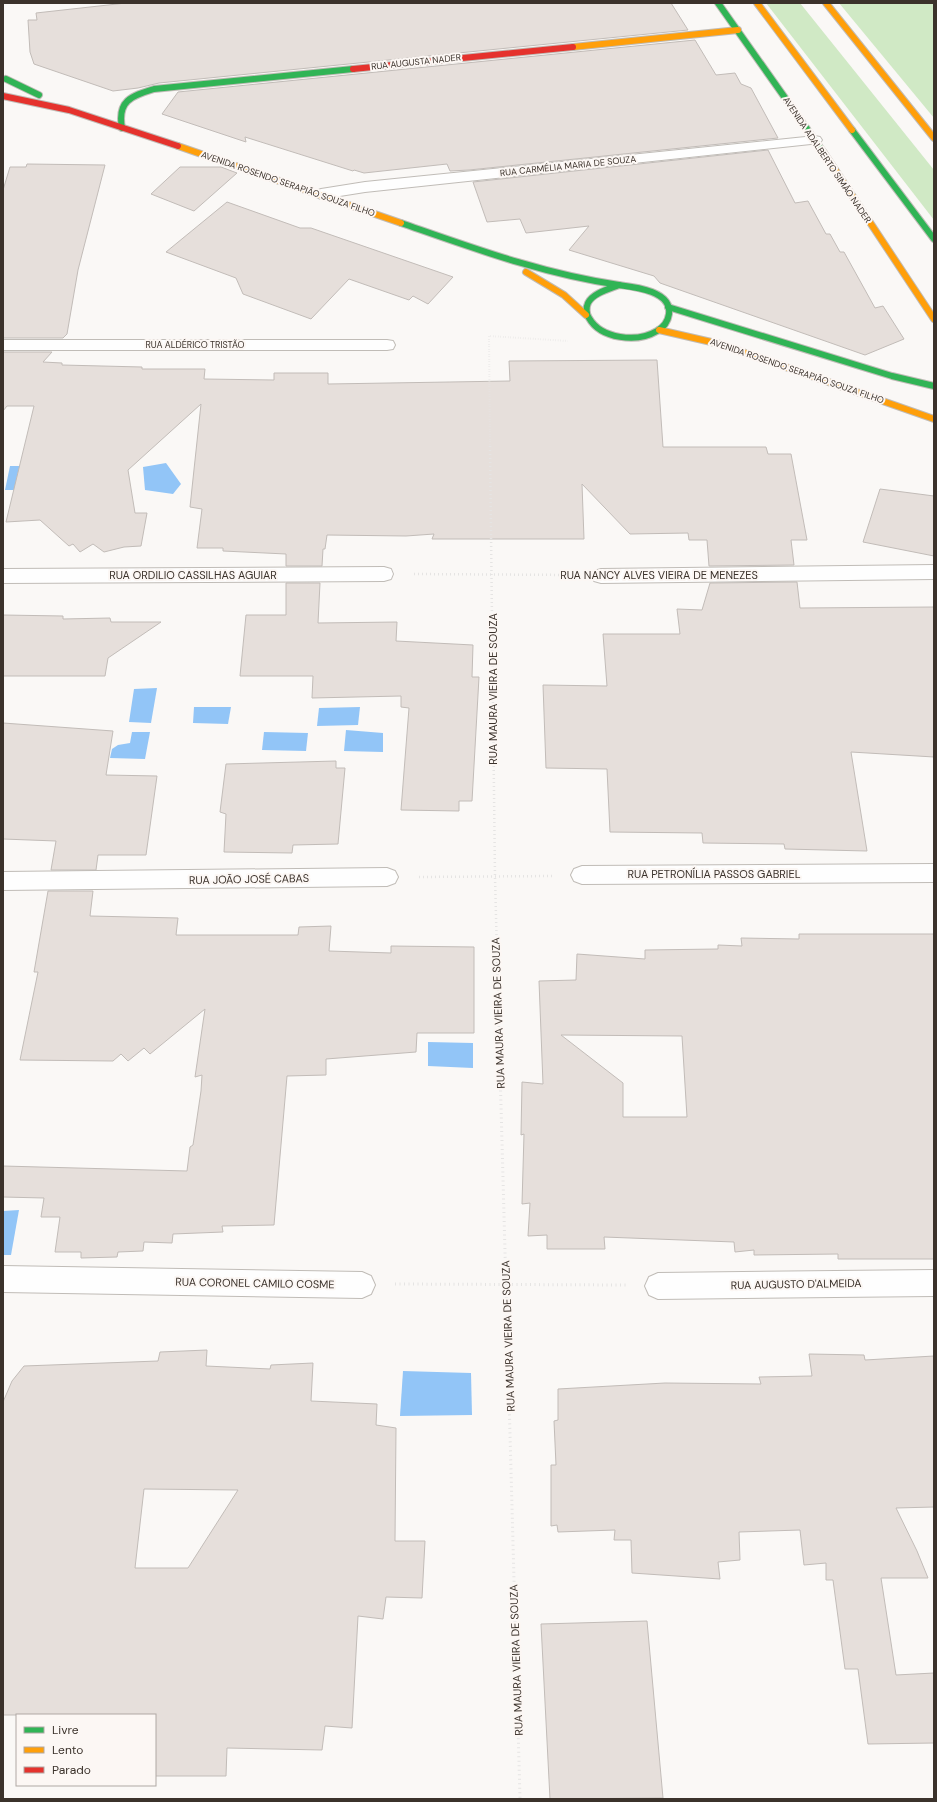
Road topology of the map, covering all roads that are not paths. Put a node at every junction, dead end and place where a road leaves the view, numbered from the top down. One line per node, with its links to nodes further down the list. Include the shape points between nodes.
1 (718, 3): 4 (street, AVENIDA ADALBERTO SIMÃO NADER)
2 (757, 3): 12 (street)
3 (826, 3): 9 (street)
4 (738, 30): 8 (street, RUA AUGUSTA NADER, via 159,88 137,95 125,104 119,114); 10 (street, AVENIDA ADALBERTO SIMÃO NADER)
5 (4, 80): 7 (street, AVENIDA ROSENDO SERAPIÃO SOUZA FILHO)
6 (3, 96): 7 (street, AVENIDA ROSENDO SERAPIÃO SOUZA FILHO)
7 (69, 110): 8 (street, AVENIDA ROSENDO SERAPIÃO SOUZA FILHO)
8 (122, 128): 11 (street, AVENIDA ROSENDO SERAPIÃO SOUZA FILHO)
9 (934, 138)
10 (815, 140): 11 (street, RUA CARMÉLIA MARIA DE SOUZA, via 364,187); 17 (street, AVENIDA ADALBERTO SIMÃO NADER)
11 (321, 194): 13 (street, AVENIDA ROSENDO SERAPIÃO SOUZA FILHO)
12 (934, 239)
13 (506, 260): 14 (street, AVENIDA ROSENDO SERAPIÃO SOUZA FILHO); 16 (street, AVENIDA ROSENDO SERAPIÃO SOUZA FILHO, via 548,284 574,303)
14 (619, 285): 15 (street, via 644,288 664,300); 16 (street, via 597,292 589,298 586,306)
15 (668, 308): 18 (street, via 666,324); 21 (street, AVENIDA ROSENDO SERAPIÃO SOUZA FILHO, via 892,376)
16 (588, 319): 18 (street, via 604,332 622,338 642,336)
17 (934, 319)
18 (658, 330): 22 (street, AVENIDA ROSENDO SERAPIÃO SOUZA FILHO, via 720,344)
19 (3, 344): 20 (street, RUA ALDÉRICO TRISTÃO)
20 (387, 345)
21 (934, 386)
22 (934, 419)
23 (934, 572): 26 (street, RUA NANCY ALVES VIEIRA DE MENEZES)
24 (384, 574): 25 (street, RUA ORDILIO CASSILHAS AGUIAR)
25 (3, 576)
26 (601, 576)
27 (934, 873): 28 (street, RUA PETRONÍLIA PASSOS GABRIEL)
28 (582, 875)
29 (387, 877): 30 (street, RUA JOÃO JOSÉ CABAS)
30 (3, 881)
31 (3, 1279): 33 (street, RUA CORONEL CAMILO COSME)
32 (934, 1282): 34 (street, RUA AUGUSTO D'ALMEIDA)
33 (362, 1285)
34 (658, 1286)

